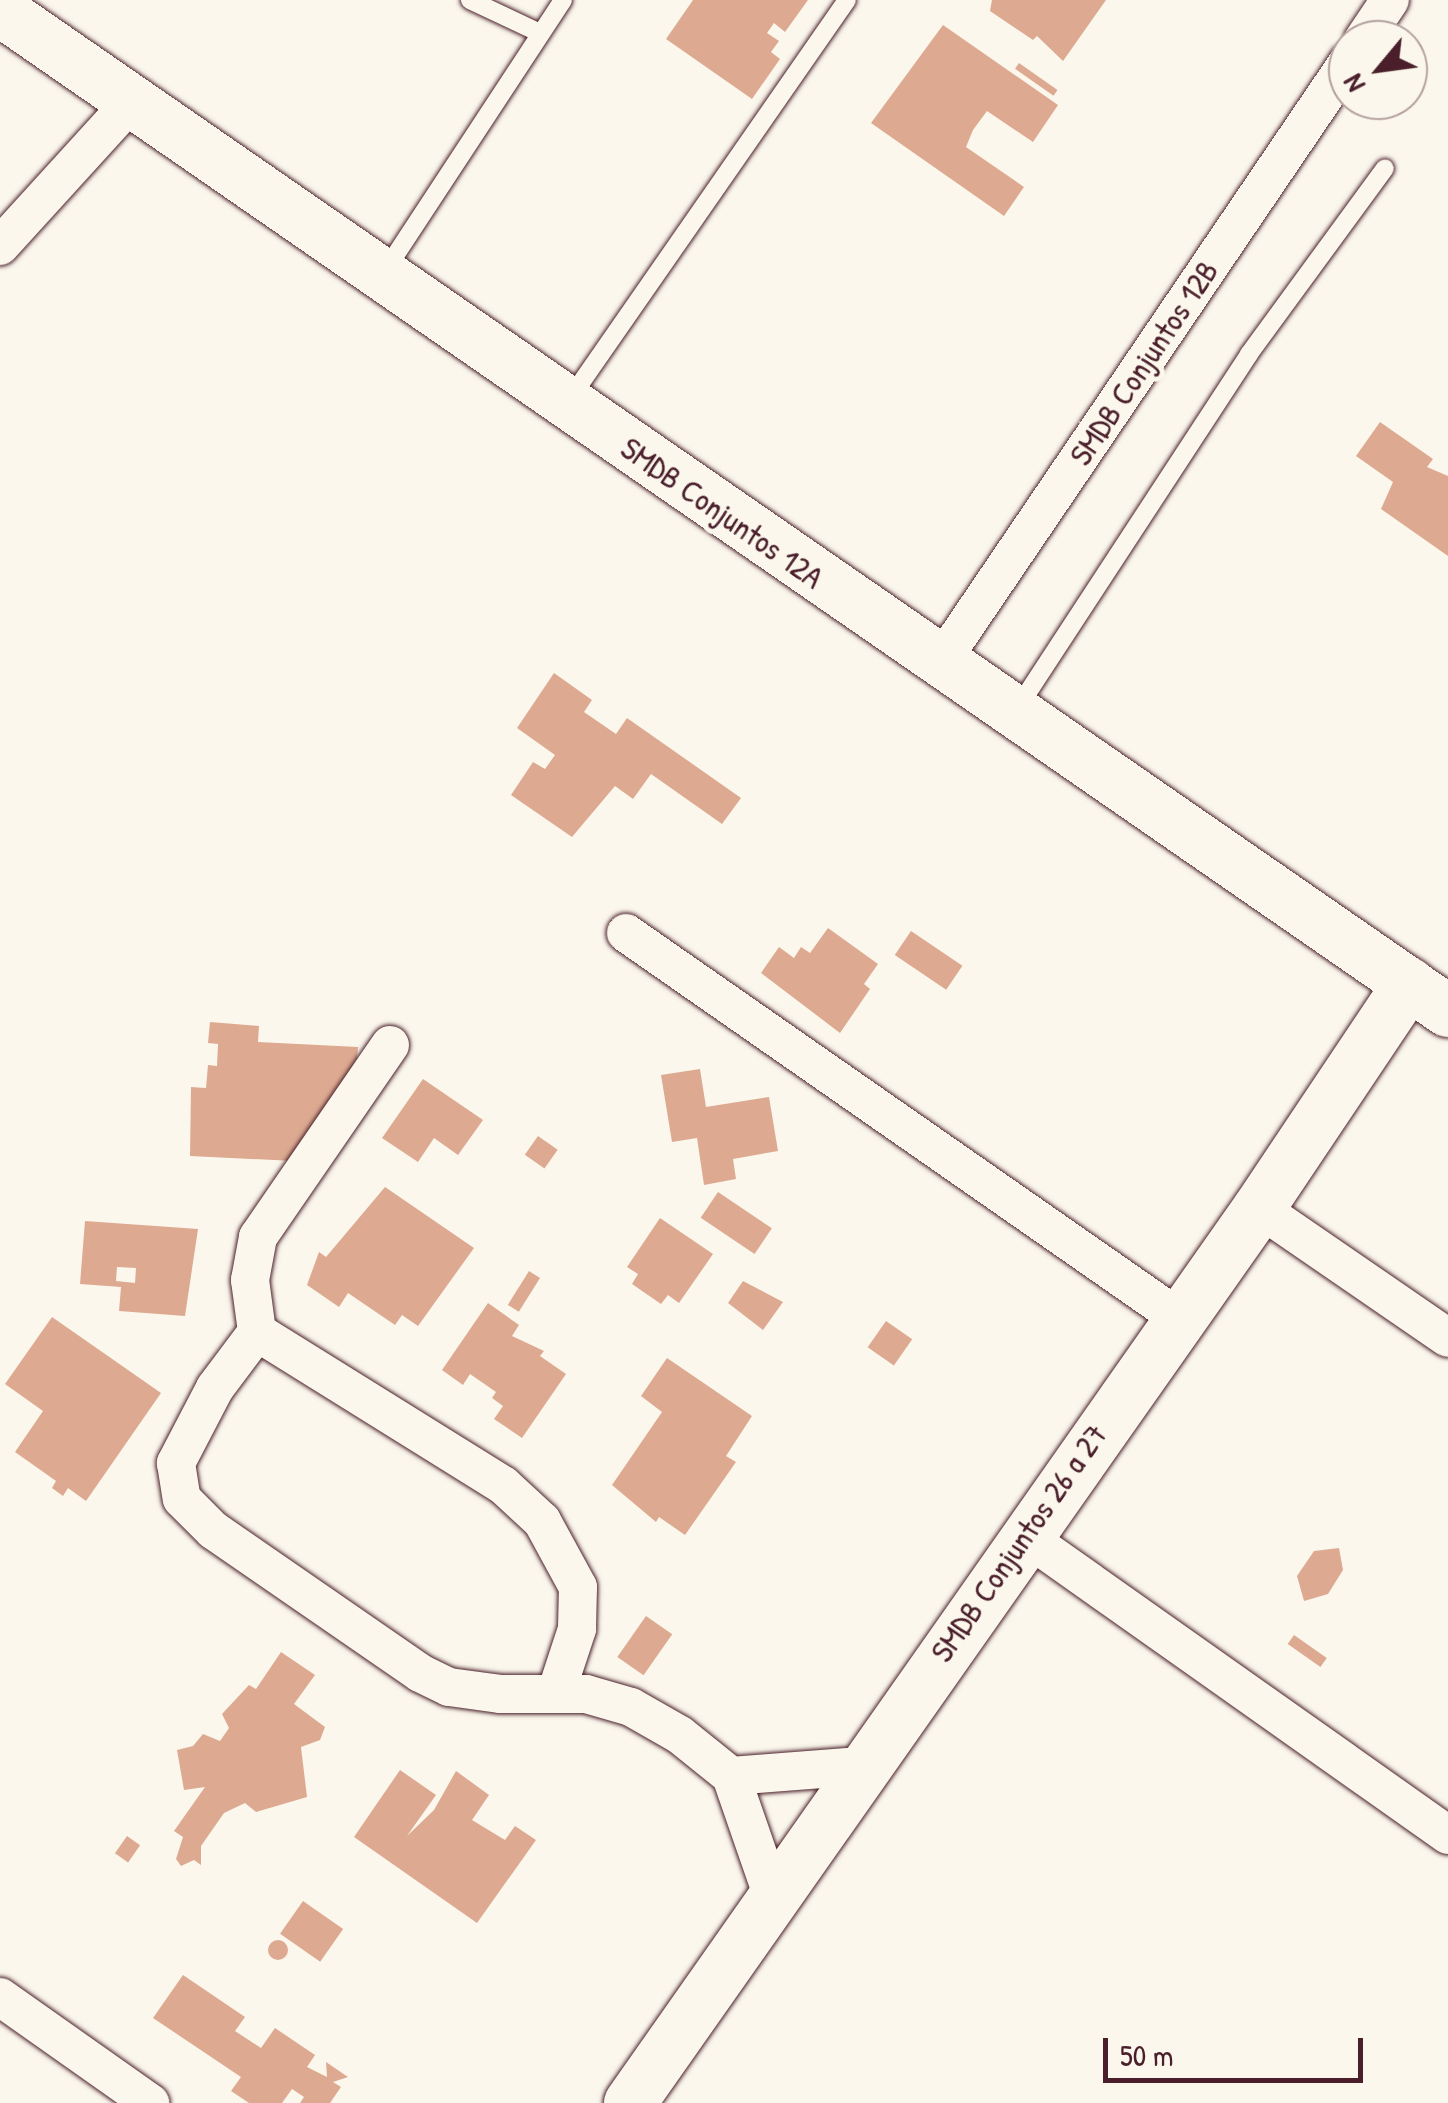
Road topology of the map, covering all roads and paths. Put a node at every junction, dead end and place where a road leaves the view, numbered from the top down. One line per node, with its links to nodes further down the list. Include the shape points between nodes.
1 (470, 0): 5 (lane)
2 (563, 0): 5 (lane)
3 (847, 0): 11 (lane)
4 (0, 10): 7 (street, SMDB Conjuntos 12A)
5 (540, 33): 10 (lane)
6 (1328, 92): 12 (street, SMDB Conjuntos 12B)
7 (128, 104): 9 (street); 10 (street, SMDB Conjuntos 12A)
8 (1385, 168): 13 (lane, via 1249,354)
9 (0, 246)
10 (382, 274): 11 (street, SMDB Conjuntos 12A)
11 (566, 405): 12 (street, SMDB Conjuntos 12A)
12 (940, 664): 13 (street, SMDB Conjuntos 12A)
13 (1014, 714): 15 (street, SMDB Conjuntos 12A)
14 (626, 933): 18 (street)
15 (1428, 998): 17 (street, SMDB Conjuntos 26 a 27)
16 (390, 1045): 19 (street, via 258,1237 250,1280)
17 (1259, 1208): 18 (street, SMDB Conjuntos 26 a 27); 20 (street)
18 (1179, 1318): 21 (street, SMDB Conjuntos 26 a 27)
19 (257, 1332): 22 (street, via 503,1485 542,1521 578,1587 578,1628); 22 (street, via 216,1388 176,1463 182,1499 192,1512 420,1673 450,1687 500,1694)
20 (1448, 1338)
21 (1025, 1536): 23 (street, SMDB Conjuntos 26 a 27); 25 (street)
22 (557, 1690): 24 (street, via 631,1706)
23 (861, 1766): 24 (street); 26 (street, SMDB Conjuntos 26 a 27)
24 (731, 1776): 26 (street)
25 (1448, 1835)
26 (773, 1897): 29 (street, SMDB Conjuntos 26 a 27)
27 (0, 1997): 28 (street)
28 (150, 2103)
29 (630, 2103)

